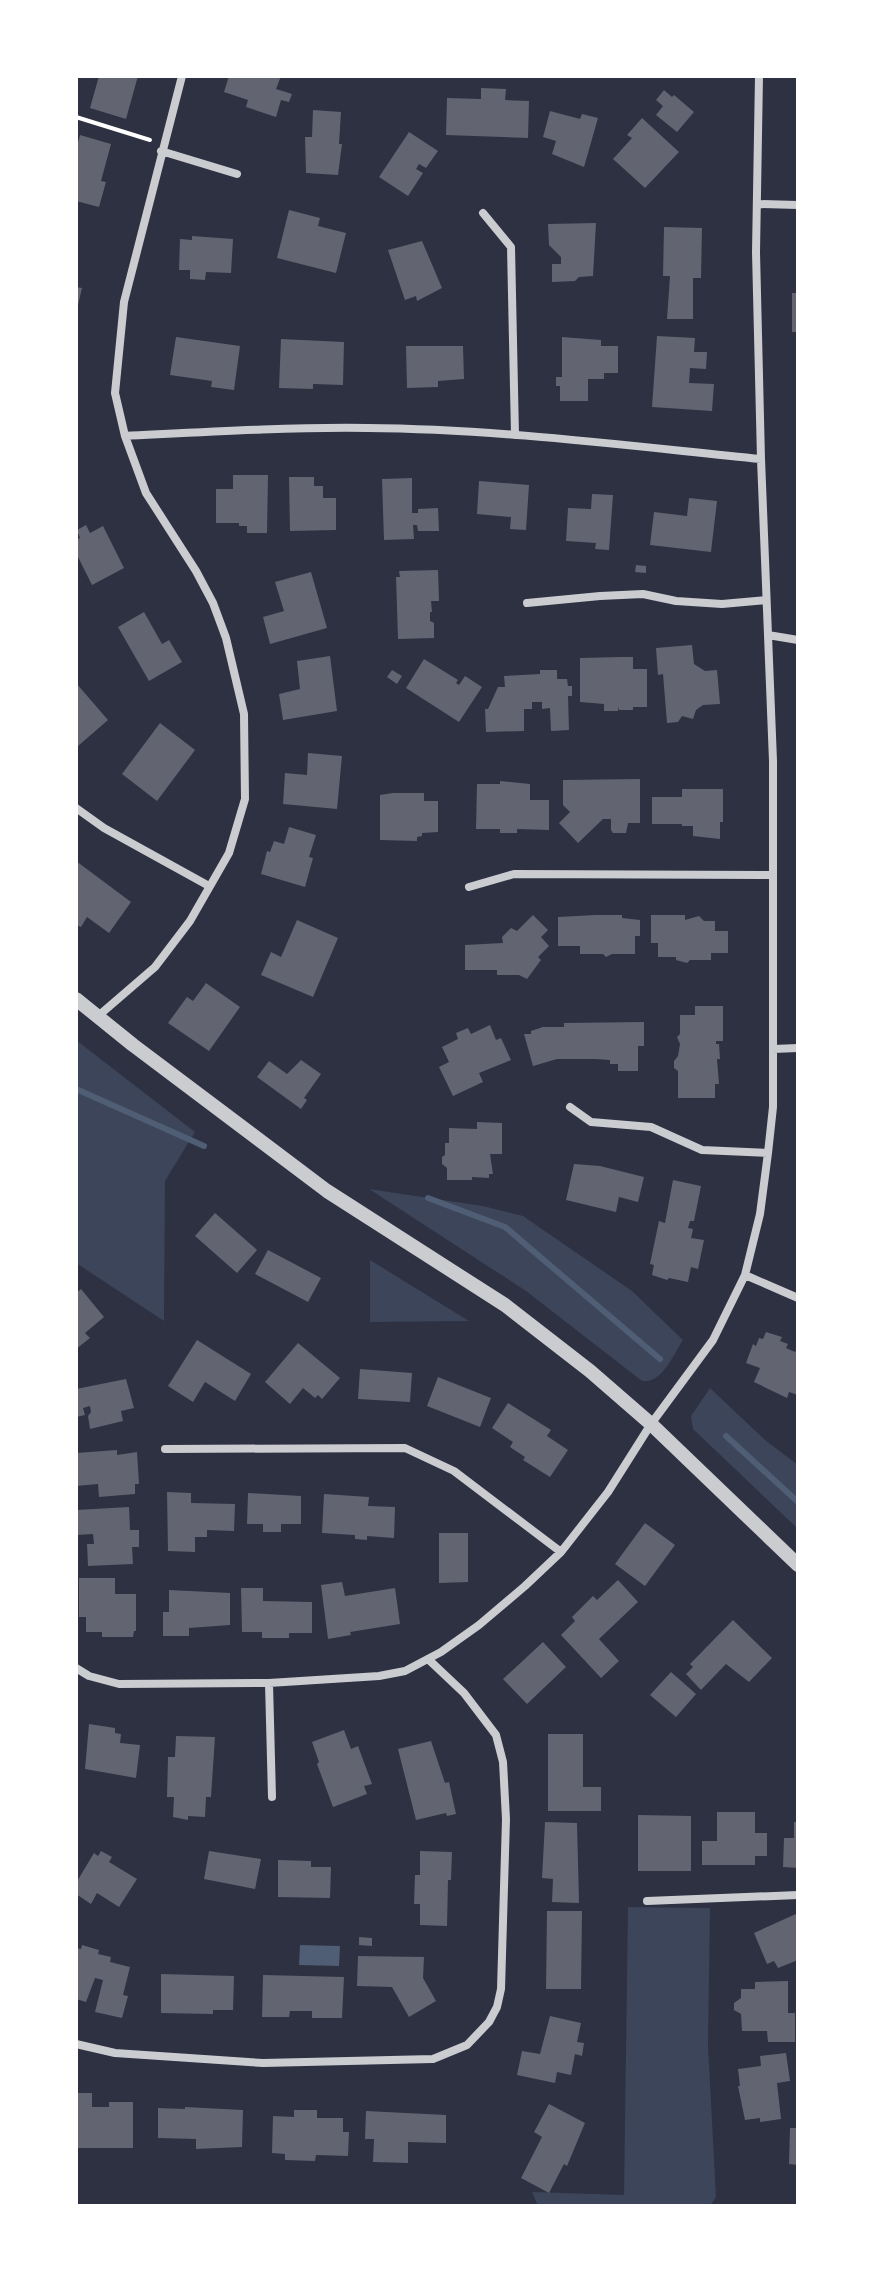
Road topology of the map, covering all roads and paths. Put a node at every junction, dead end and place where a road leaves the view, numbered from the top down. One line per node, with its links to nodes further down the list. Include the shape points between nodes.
1 (182, 76): 4 (street)
2 (759, 76): 6 (street)
3 (76, 117): 4 (path)
4 (162, 147): 5 (street); 10 (street, via 124,302 115,393)
5 (237, 174)
6 (757, 204): 7 (street); 11 (street)
7 (798, 205)
8 (483, 213): 9 (street, via 511,247)
9 (515, 435): 10 (street, via 368,428); 11 (street)
10 (125, 436): 18 (street, via 146,493 213,603 244,714 245,799 229,853)
11 (761, 459): 12 (street)
12 (766, 600): 13 (street, via 722,604 643,594); 14 (street)
13 (527, 603)
14 (768, 635): 15 (street); 17 (street)
15 (798, 640)
16 (76, 808): 18 (street)
17 (773, 875): 19 (street, via 514,874); 23 (street)
18 (209, 886): 21 (street, via 155,967)
19 (469, 887)
20 (76, 999): 21 (street)
21 (97, 1017): 28 (street, via 327,1191 505,1305)
22 (798, 1048): 23 (street)
23 (773, 1049): 25 (street)
24 (570, 1107): 25 (street, via 591,1122 651,1127 702,1150)
25 (768, 1153): 26 (street)
26 (745, 1275): 27 (street); 28 (street, via 713,1340)
27 (798, 1298)
28 (651, 1424): 30 (street); 31 (street)
29 (165, 1449): 30 (street, via 405,1448 454,1471)
30 (561, 1552): 32 (street, via 479,1625)
31 (798, 1565)
32 (428, 1659): 34 (street, via 379,1676); 38 (street, via 464,1693 496,1735 503,1762 501,1989 489,2022 467,2045 433,2059 263,2063 115,2053)
33 (76, 1668): 34 (street, via 119,1684)
34 (269, 1683): 35 (street)
35 (272, 1797)
36 (798, 1895): 37 (street)
37 (647, 1901)
38 (76, 2044)

